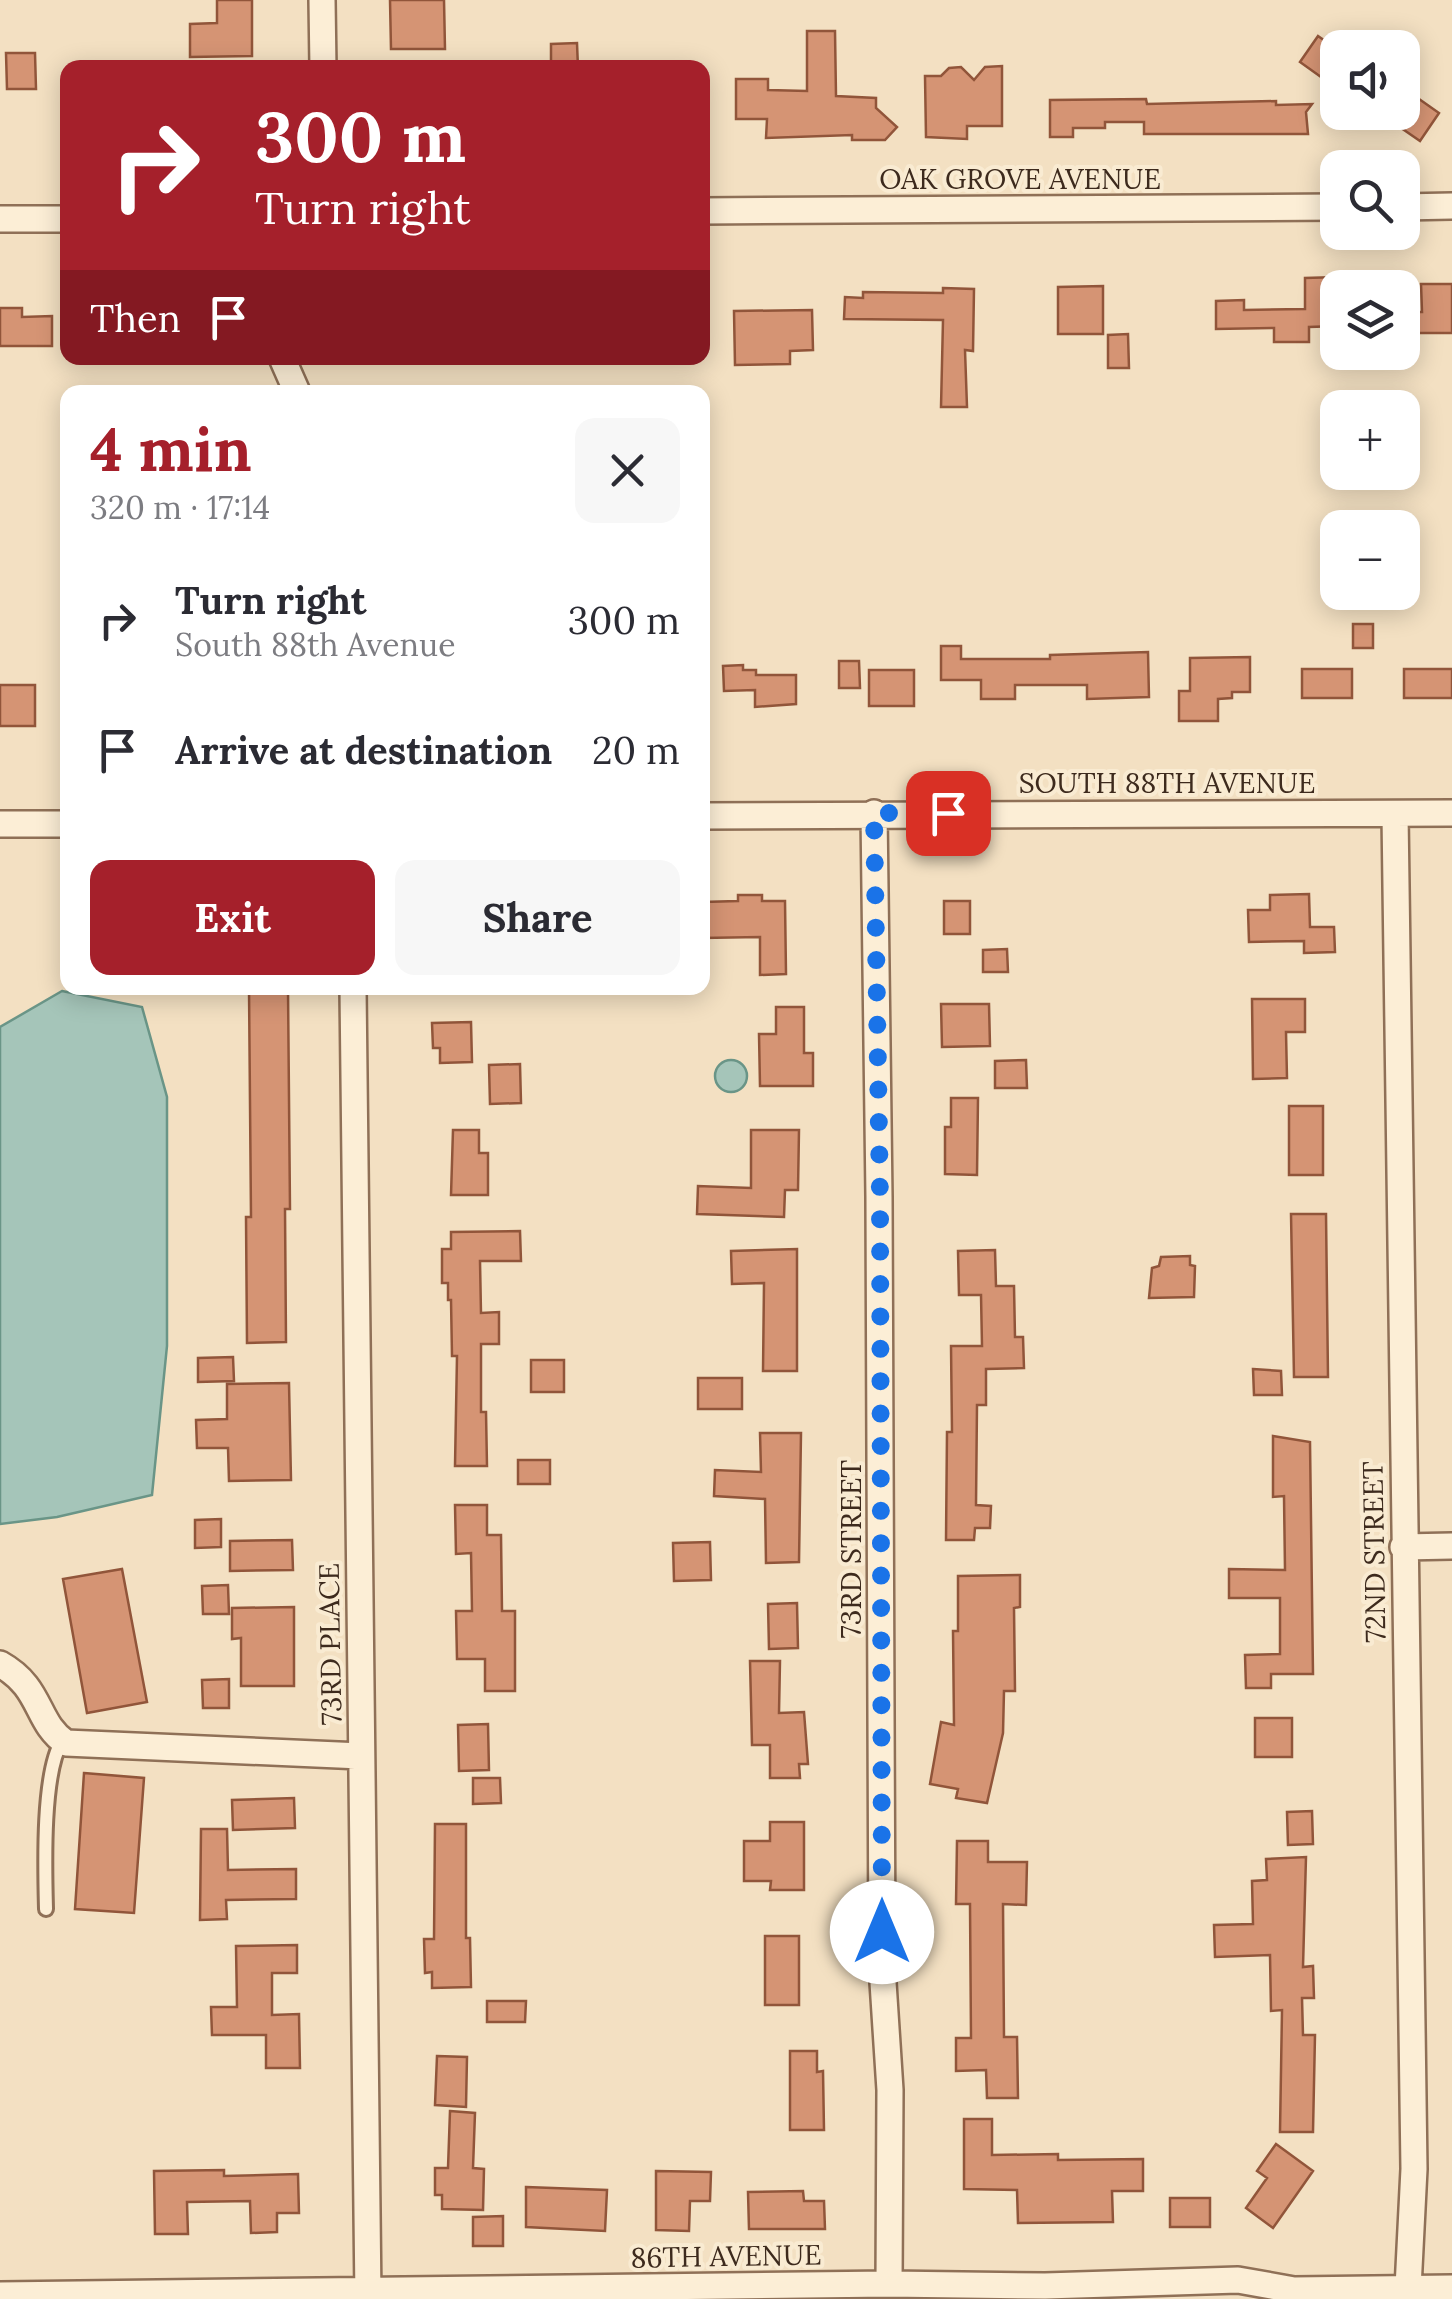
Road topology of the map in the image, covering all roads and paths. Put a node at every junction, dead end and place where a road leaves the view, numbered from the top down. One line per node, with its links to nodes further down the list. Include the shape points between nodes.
1 (322, 0): 2 (street)
2 (323, 60)
3 (1452, 206): 5 (street)
4 (1320, 207): 6 (street, OAK GROVE AVENUE)
5 (1420, 207)
6 (710, 212)
7 (60, 218): 8 (street)
8 (0, 219)
9 (874, 813): 11 (street, SOUTH 88TH AVENUE); 12 (street, SOUTH 88TH AVENUE); 22 (street, 73RD STREET)
10 (1452, 813): 11 (street, SOUTH 88TH AVENUE)
11 (1395, 814): 17 (street, 72ND STREET)
12 (710, 816)
13 (0, 824): 14 (street)
14 (60, 824)
15 (353, 995): 20 (street, 73RD PLACE)
16 (1452, 1546): 17 (street)
17 (1404, 1547): 23 (street, 72ND STREET, via 1414,2169)
18 (0, 1664): 19 (street, via 26,1682)
19 (62, 1740): 20 (street); 21 (lane, via 49,1798)
20 (361, 1756): 25 (street, 73RD PLACE)
21 (46, 1909)
22 (888, 2284): 23 (street, 86TH AVENUE, via 1238,2280 1294,2290); 25 (street, 86TH AVENUE)
23 (1408, 2288): 24 (street, 86TH AVENUE)
24 (1452, 2288)
25 (367, 2294): 26 (street, 86TH AVENUE)
26 (0, 2295)

